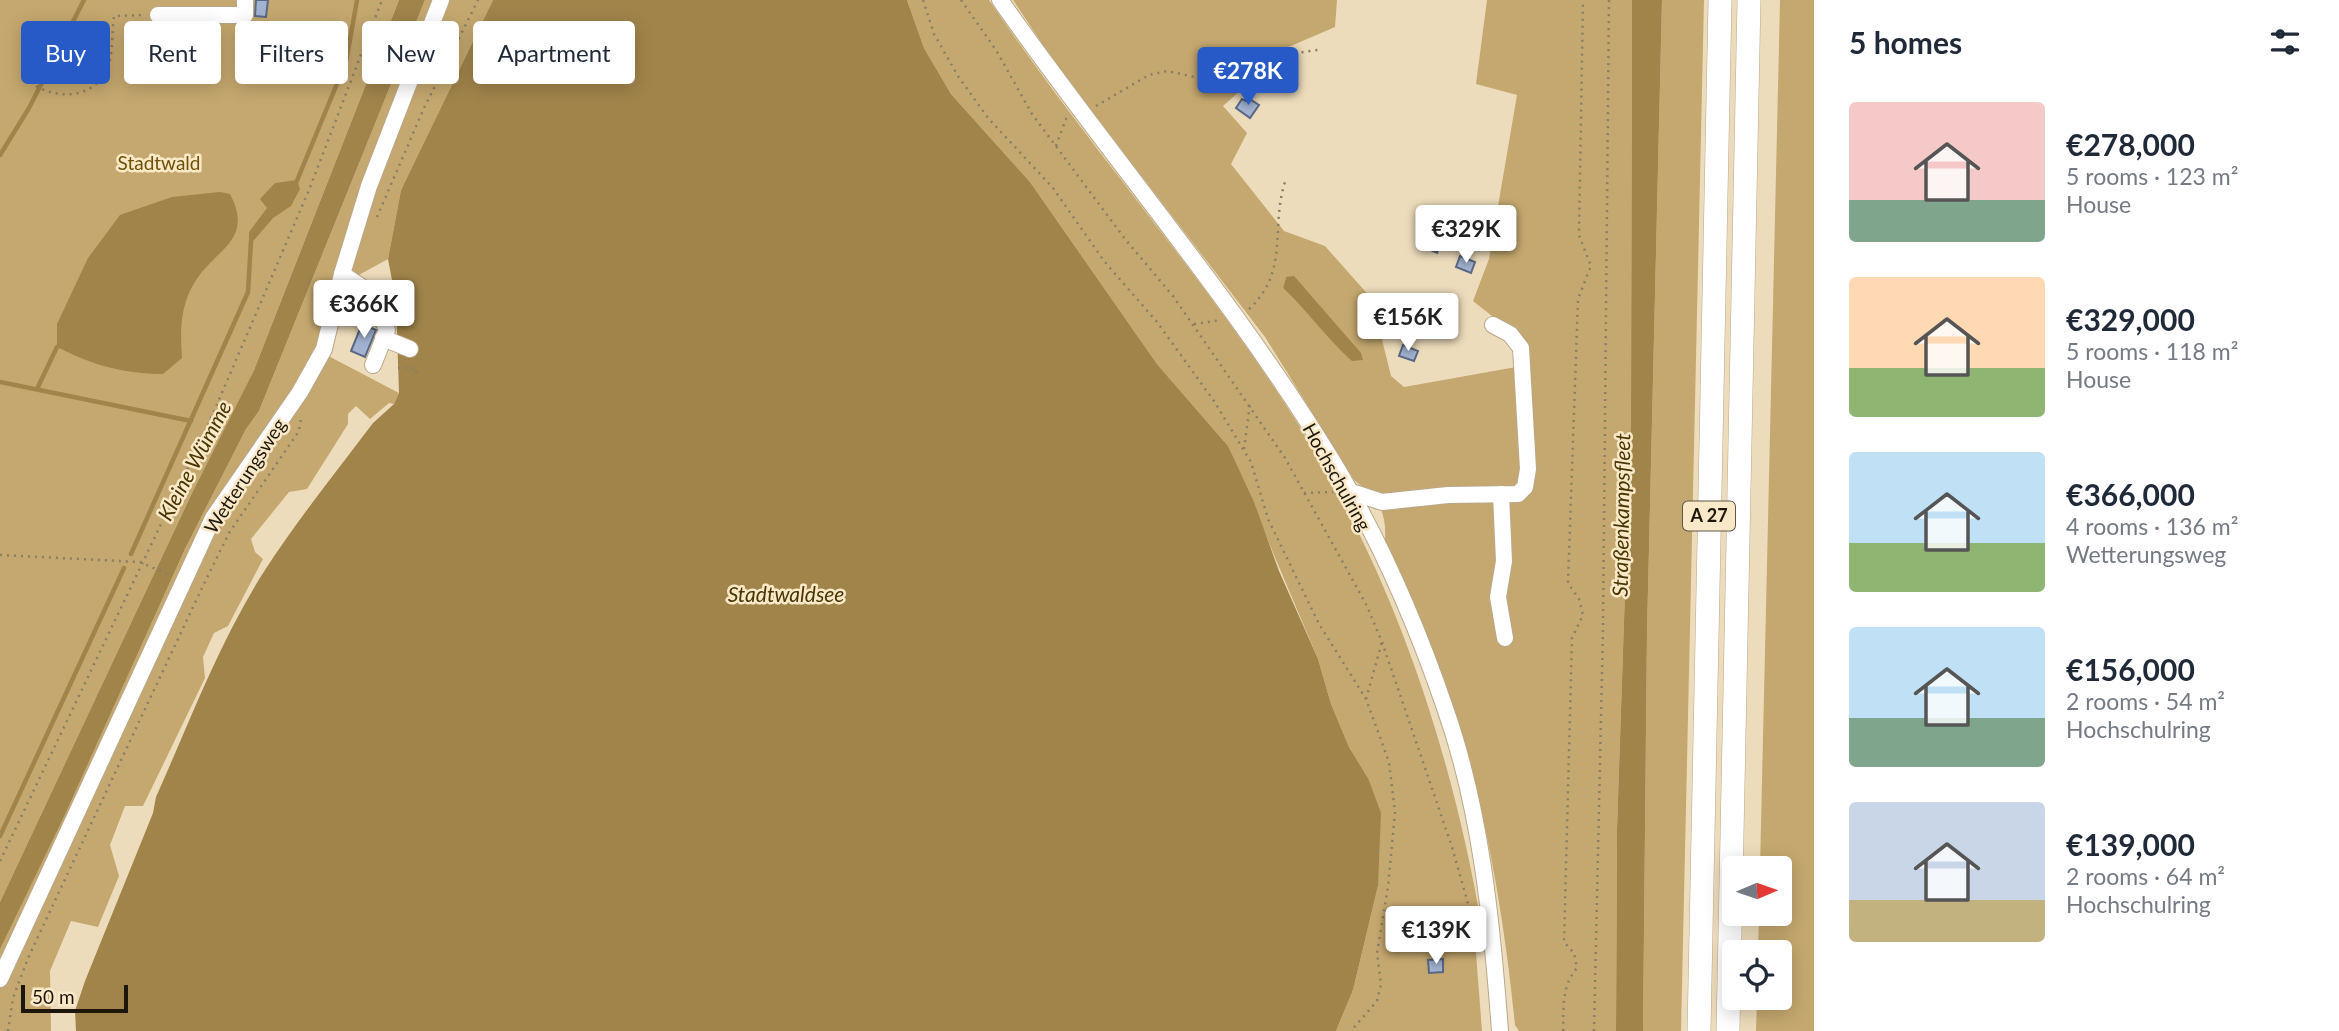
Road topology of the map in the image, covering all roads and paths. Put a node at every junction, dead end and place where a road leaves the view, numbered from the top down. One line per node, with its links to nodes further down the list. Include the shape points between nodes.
1 (245, 0): 12 (street, via 245,15)
2 (382, 0): 37 (path, via 309,190 211,418)
3 (441, 0): 19 (street, Wetterungsweg, via 369,186)
4 (478, 0): 18 (path)
5 (923, 0): 30 (path, via 934,34 981,108 1053,188 1104,261 1157,322)
6 (961, 0): 16 (path)
7 (1000, 0): 15 (street, Hochschulring)
8 (1583, 0): 48 (path, via 1579,235 1591,266 1578,299 1572,428 1568,583 1583,615 1572,638 1564,942 1574,953 1577,968 1564,992)
9 (1609, 0): 49 (path)
10 (1720, 0): 50 (highway, A 27)
11 (1749, 0): 51 (highway, A 27)
12 (158, 15): 14 (path, via 114,16 110,62 95,86 79,96)
13 (1318, 50): 15 (path, via 1267,57 1250,75 1209,80 1167,71 1149,75 1098,106)
14 (36, 86)
15 (1078, 110): 16 (path, via 1067,116); 20 (street, Hochschulring)
16 (1056, 146): 21 (path)
17 (1285, 182): 20 (path, via 1279,201 1276,261 1266,292)
18 (376, 217)
19 (342, 274): 23 (street, via 372,294 387,330); 28 (street, Wetterungsweg, via 324,349)
20 (1236, 317): 21 (path); 31 (street, Hochschulring)
21 (1194, 324): 29 (path)
22 (1493, 325): 33 (street, via 1510,334 1521,348 1528,469 1525,487 1518,494)
23 (383, 338): 24 (street); 25 (street)
24 (410, 349)
25 (373, 365)
26 (398, 368): 27 (path, via 416,368)
27 (416, 376)
28 (300, 392): 44 (street, Wetterungsweg, via 213,519); 45 (path, via 299,431 223,544 28,958 13,999)
29 (1250, 404): 30 (path); 32 (path)
30 (1244, 450): 41 (path, via 1268,519 1319,625)
31 (1349, 491): 32 (path); 34 (street); 35 (street, Hochschulring)
32 (1304, 493): 40 (path)
33 (1501, 494): 34 (street); 39 (street, via 1504,561 1498,597)
34 (1382, 502): 35 (street)
35 (1369, 532): 47 (street, Hochschulring, via 1409,614 1449,722 1486,891)
36 (0, 555): 37 (path)
37 (140, 562): 38 (path); 42 (path)
38 (173, 577)
39 (1505, 638)
40 (1382, 642): 41 (path); 43 (path)
41 (1366, 699): 46 (path, via 1389,762 1395,812 1377,953 1381,984 1377,1001)
42 (0, 861)
43 (1479, 935)
44 (0, 979)
45 (8, 1031)
46 (1351, 1031)
47 (1500, 1031)
48 (1563, 1031)
49 (1594, 1031)
50 (1699, 1031)
51 (1728, 1031)

